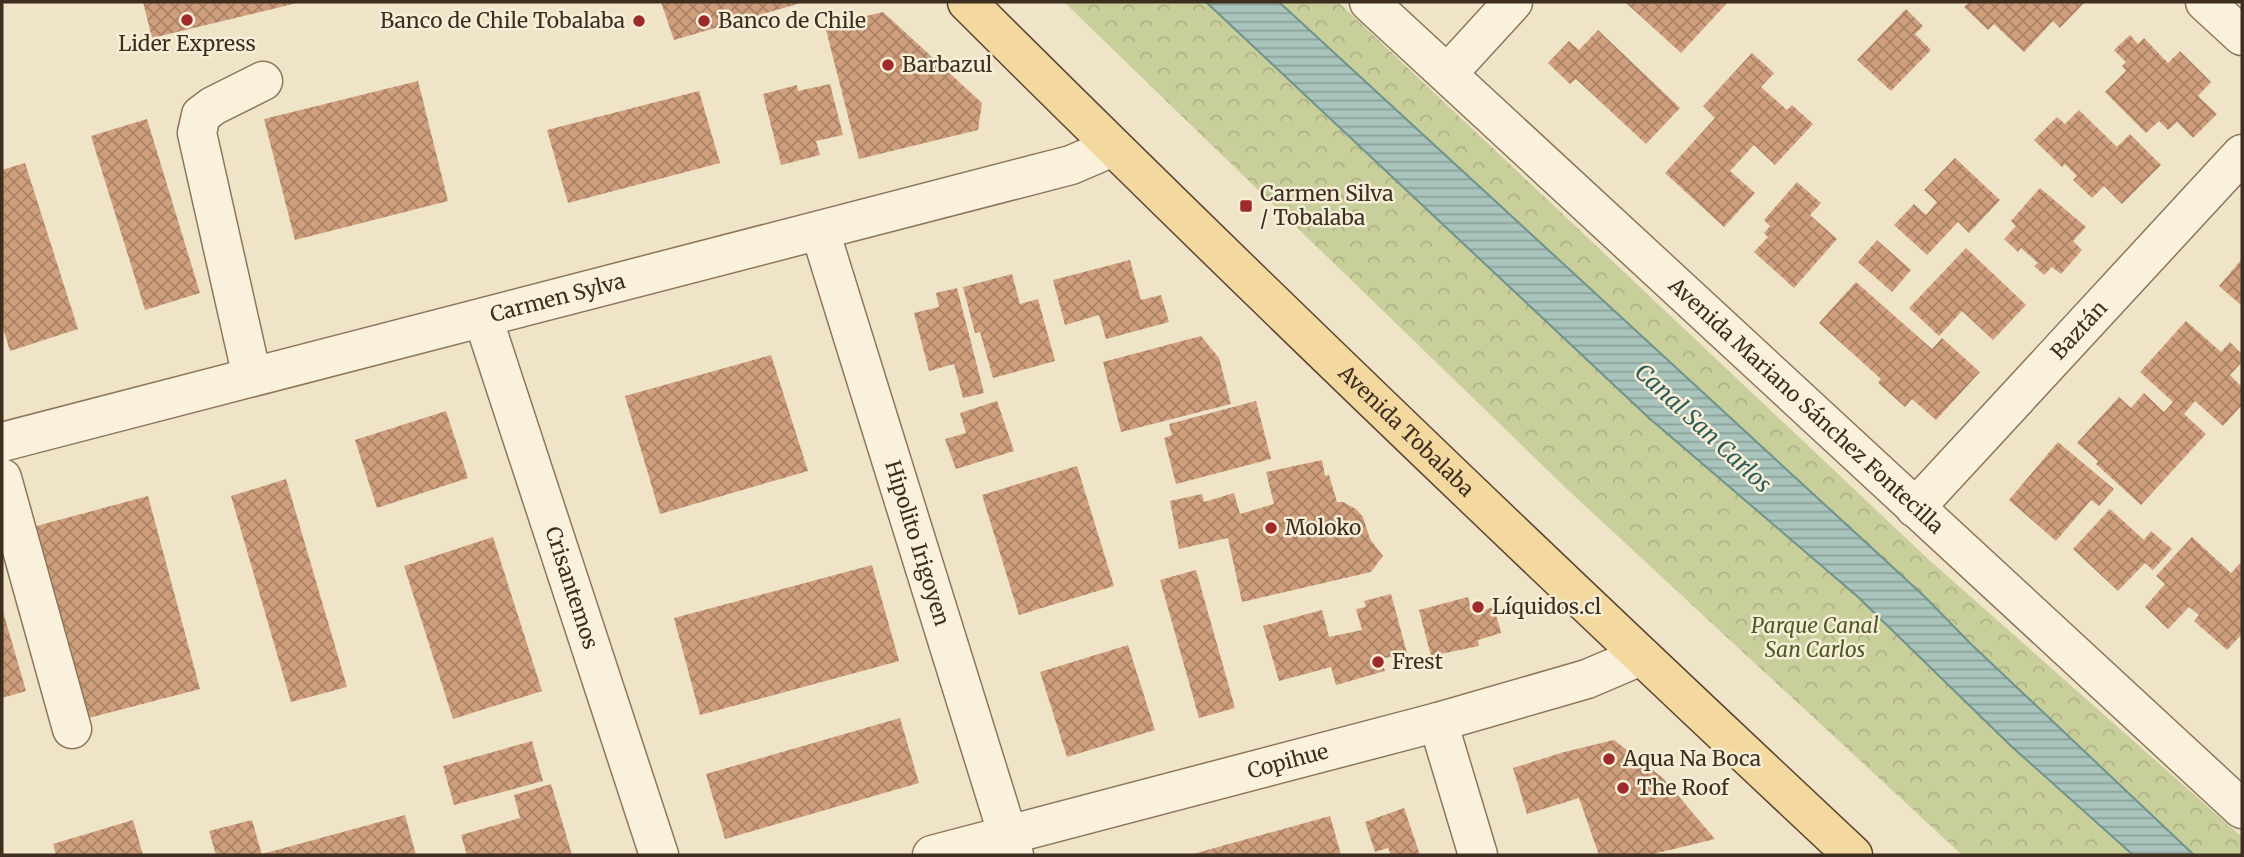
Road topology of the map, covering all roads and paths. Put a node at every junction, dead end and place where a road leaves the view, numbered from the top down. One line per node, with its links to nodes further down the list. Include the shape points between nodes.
1 (967, 2): 8 (main road, Avenida Tobalaba)
2 (1369, 2): 6 (street, Avenida Mariano Sánchez Fontecilla)
3 (1513, 2): 6 (street)
4 (2205, 2): 5 (street)
5 (2242, 36)
6 (1448, 73): 15 (street, Avenida Mariano Sánchez Fontecilla)
7 (263, 81): 12 (street, via 201,115 197,132)
8 (1113, 147): 10 (street, Carmen Sylva, via 1071,166); 16 (main road, Avenida Tobalaba)
9 (2242, 154): 15 (street, Baztán)
10 (820, 231): 11 (street, Carmen Sylva); 20 (street, Hipolito Irigoyen)
11 (482, 318): 12 (street, Carmen Sylva); 21 (street, Crisantemos)
12 (252, 377): 13 (street, Carmen Sylva)
13 (2, 442)
14 (2, 478): 18 (street)
15 (1915, 508): 19 (street, Avenida Mariano Sánchez Fontecilla)
16 (1641, 656): 17 (street, Copihue, via 1587,678); 24 (main road, Avenida Tobalaba)
17 (1438, 722): 20 (street, Copihue); 23 (street)
18 (72, 729)
19 (2242, 809)
20 (1010, 845): 22 (street, Copihue)
21 (659, 855)
22 (932, 855)
23 (1478, 855)
24 (1853, 855)

